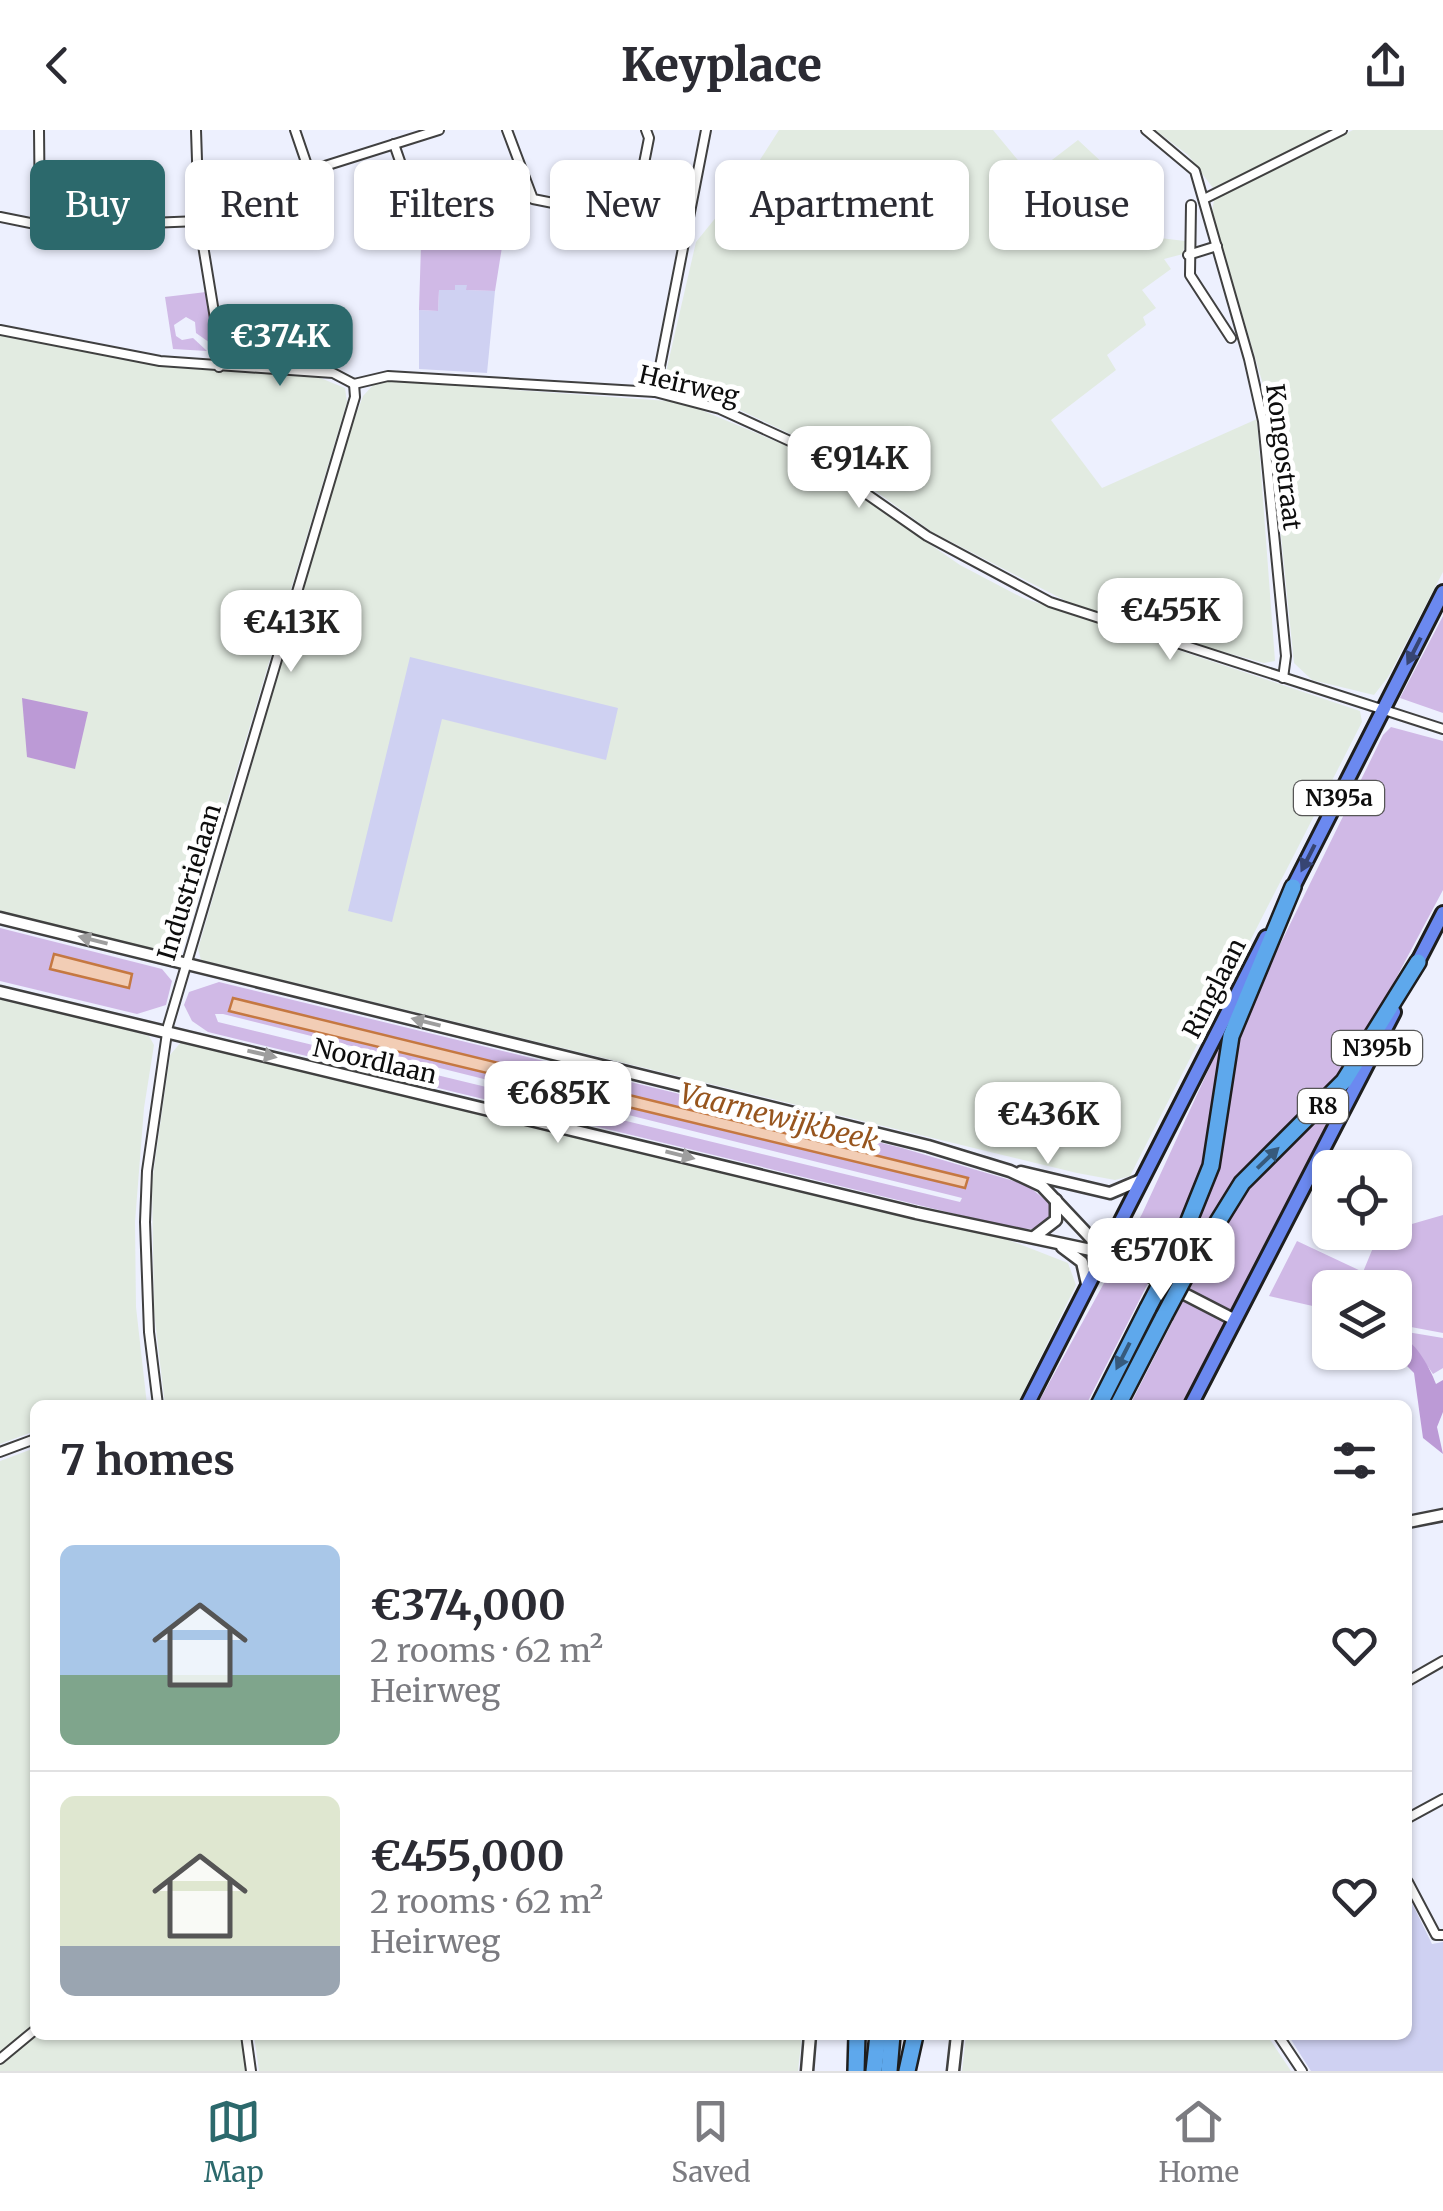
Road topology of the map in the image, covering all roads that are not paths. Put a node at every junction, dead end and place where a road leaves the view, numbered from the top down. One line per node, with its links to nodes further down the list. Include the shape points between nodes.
1 (39, 130): 12 (street)
2 (196, 130): 13 (street)
3 (294, 130): 14 (street)
4 (440, 130): 10 (street)
5 (507, 130): 20 (street, via 533,199)
6 (646, 130): 16 (street)
7 (706, 130): 18 (street)
8 (1146, 130): 19 (street, Kongostraat, via 1187,161)
9 (1342, 130): 19 (street)
10 (423, 132): 11 (street)
11 (394, 144): 15 (street); 17 (street)
12 (39, 160)
13 (197, 160)
14 (306, 160)
15 (400, 160)
16 (645, 160)
17 (334, 163)
18 (695, 195)
19 (1204, 199): 24 (street, Kongostraat)
20 (550, 202)
21 (1191, 205): 27 (street)
22 (0, 218): 23 (street)
23 (30, 222)
24 (1217, 246): 27 (street); 34 (street, Kongostraat, via 1262,421)
25 (205, 250): 30 (street)
26 (685, 250): 32 (street)
27 (1188, 255): 29 (street, via 1190,275)
28 (0, 330): 30 (street, Heirweg)
29 (1231, 338)
30 (218, 366): 31 (street, Heirweg, via 334,373)
31 (354, 384): 32 (street, Heirweg, via 388,376); 41 (street, Industrielaan)
32 (655, 392): 34 (street, Heirweg, via 720,408 792,442 928,536 1050,602)
33 (1443, 592): 35 (main road, Ringlaan / N395a, one-way to 35)
34 (1284, 678): 35 (street, Heirweg)
35 (1384, 708): 36 (street, Heirweg); 37 (main road, Ringlaan / N395a, one-way to 37)
36 (1443, 729)
37 (1293, 887): 45 (main road, Ringlaan / N395a); 54 (highway, one-way to 54, bridge, via 1231,1036 1211,1166 1174,1258)
38 (1443, 912): 40 (main road, N395b)
39 (0, 918): 41 (street, Noordlaan, one-way to 39)
40 (1418, 962): 51 (main road, N395b); 55 (highway, R8, one-way to 40, bridge, via 1242,1183 1344,1081)
41 (186, 963): 43 (street, Industrielaan); 44 (street, Noordlaan, one-way to 41)
42 (0, 992): 43 (street, Noordlaan)
43 (167, 1032): 47 (street, Noordlaan, one-way to 47); 52 (street, Industrielaan, via 145,1222)
44 (1010, 1171): 45 (street, Noordlaan, via 1110,1193); 46 (street, Noordlaan)
45 (1144, 1178): 49 (main road, Ringlaan / N395a)
46 (1056, 1200): 47 (street, via 1056,1220); 49 (street, Noordlaan)
47 (1032, 1238): 48 (street, Noordlaan)
48 (1057, 1245): 49 (street, Noordlaan); 50 (street, via 1082,1262)
49 (1105, 1253): 50 (main road, Ringlaan / N395a); 51 (street, Noordlaan)
50 (1086, 1288): 53 (main road, Ringlaan / N395a)
51 (1235, 1320): 56 (main road, N395b)
52 (157, 1400)
53 (1030, 1400)
54 (1102, 1400)
55 (1121, 1400)
56 (1195, 1400)
57 (30, 1441): 58 (street)
58 (0, 1452)
59 (1443, 1515): 60 (street)
60 (1412, 1521)
61 (1443, 1661): 62 (street)
62 (1412, 1679)
63 (1443, 1799): 64 (street)
64 (1412, 1816)
65 (1412, 1889): 66 (street, via 1436,1934)
66 (1443, 1935)
67 (30, 2034): 76 (street)
68 (247, 2040): 77 (street)
69 (809, 2040): 78 (street)
70 (857, 2040): 79 (highway)
71 (877, 2040): 80 (highway)
72 (892, 2040): 81 (highway)
73 (914, 2040): 82 (highway)
74 (956, 2040): 83 (street)
75 (1281, 2040): 84 (street)
76 (0, 2058)
77 (251, 2071)
78 (806, 2071)
79 (856, 2071)
80 (874, 2071)
81 (889, 2071)
82 (907, 2071)
83 (953, 2071)
84 (1302, 2071)

